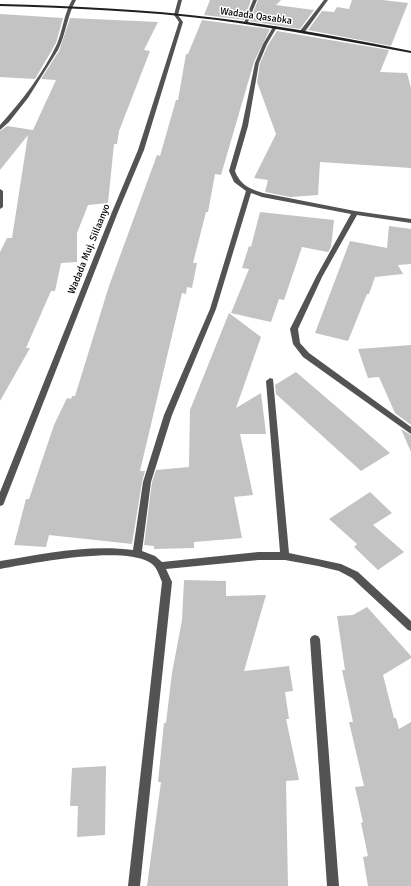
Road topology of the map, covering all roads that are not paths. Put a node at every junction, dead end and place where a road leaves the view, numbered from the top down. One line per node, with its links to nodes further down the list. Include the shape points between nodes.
1 (74, 0): 6 (street)
2 (180, 0): 7 (street, Wadada Muj. Siilaanyo)
3 (255, 0): 8 (street)
4 (326, 0): 10 (street)
5 (0, 4): 6 (street, Wadada Qasabka)
6 (70, 7): 7 (street, Wadada Qasabka); 12 (street, via 62,27 60,41 38,81)
7 (176, 14): 8 (street, Wadada Qasabka); 20 (street, Wadada Muj. Siilaanyo, via 181,22 141,150)
8 (246, 22): 9 (street, Wadada Qasabka)
9 (276, 27): 10 (street, Wadada Qasabka); 14 (street, via 264,44 257,63 245,126 232,171 240,186)
10 (302, 32): 11 (street, Wadada Qasabka)
11 (411, 52)
12 (0, 128)
13 (0, 191): 15 (street)
14 (250, 191): 16 (street); 21 (street, via 213,309 168,416 147,482)
15 (0, 207)
16 (355, 213): 17 (street); 19 (street, via 319,276 294,329 297,344 306,355)
17 (411, 221)
18 (270, 382): 22 (street)
19 (411, 431)
20 (0, 503)
21 (137, 553): 23 (street, via 62,555); 24 (street, via 152,558)
22 (285, 556): 24 (street, via 258,556); 25 (street, via 341,568 356,575)
23 (0, 565)
24 (160, 566): 27 (street, via 167,582)
25 (411, 627)
26 (315, 639): 28 (street)
27 (134, 886)
28 (333, 886)

